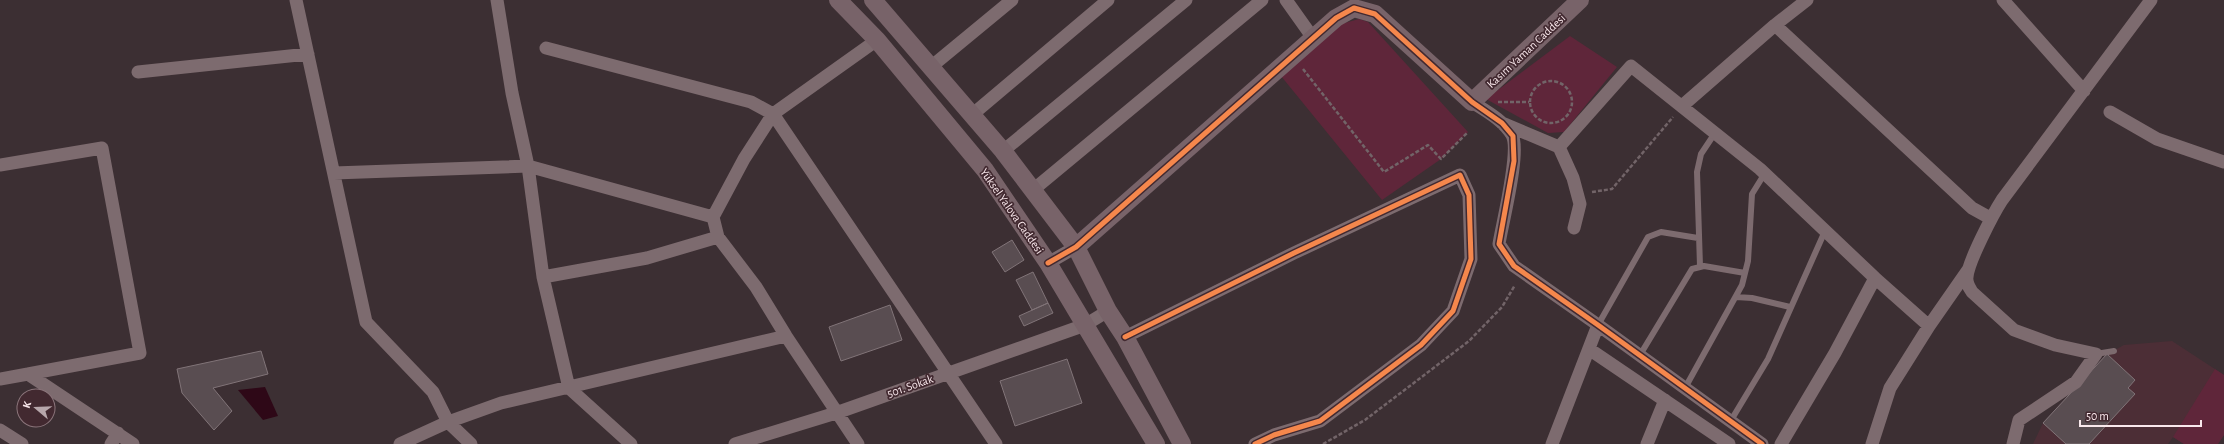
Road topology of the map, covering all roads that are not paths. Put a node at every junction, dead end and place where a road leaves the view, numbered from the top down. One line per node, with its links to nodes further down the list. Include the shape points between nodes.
1 (296, 0): 19 (street)
2 (496, 0): 34 (street)
3 (838, 0): 17 (main road, Yüksel Yalova Caddesi)
4 (873, 0): 20 (main road)
5 (1012, 0): 20 (street)
6 (1108, 0): 27 (street)
7 (1186, 0): 31 (street)
8 (1262, 0): 37 (street)
9 (1286, 0): 16 (street)
10 (1580, 0): 23 (main road, Kasım Yaman Caddesi)
11 (1807, 0): 15 (street)
12 (2003, 0): 22 (street)
13 (2151, 0): 22 (street)
14 (1354, 4): 16 (main road); 23 (main road, via 1375,14)
15 (1775, 25): 24 (street); 39 (street, via 1972,208)
16 (1313, 38): 44 (main road)
17 (877, 40): 26 (street); 45 (main road, Yüksel Yalova Caddesi, via 985,170)
18 (546, 48): 26 (street, via 751,102)
19 (308, 54): 21 (street); 35 (street)
20 (932, 66): 27 (main road)
21 (138, 72)
22 (2084, 91): 39 (street)
23 (1472, 102): 28 (street)
24 (1682, 106): 29 (street); 30 (street, via 1631,66)
25 (2110, 112): 32 (street, via 2157,138)
26 (774, 114): 38 (street, via 744,159); 63 (street)
27 (973, 114): 31 (main road)
28 (1502, 123): 30 (street); 55 (street, via 1513,136 1514,161 1498,244 1514,266)
29 (1715, 133): 36 (street); 43 (lane, via 1701,154 1697,172)
30 (1559, 147): 40 (street, via 1580,204)
31 (1003, 151): 37 (main road)
32 (2224, 162)
33 (0, 165): 64 (street, via 102,148 140,353)
34 (528, 166): 35 (street); 38 (street); 49 (street)
35 (334, 173): 70 (street, via 366,322 432,392)
36 (1765, 173): 41 (street); 48 (lane, via 1752,194)
37 (1034, 190): 44 (main road)
38 (713, 217): 42 (street)
39 (1990, 218): 47 (street)
40 (1574, 228)
41 (1825, 231): 50 (street); 52 (lane)
42 (718, 237): 49 (street, via 647,258); 57 (street, via 756,287)
43 (1698, 238): 46 (lane); 55 (lane, via 1661,232 1648,237)
44 (1076, 247): 45 (street); 53 (main road)
45 (1048, 263): 54 (main road, Yüksel Yalova Caddesi)
46 (1700, 266): 48 (lane); 62 (lane, via 1690,272)
47 (1968, 270): 56 (street); 61 (street, via 1968,285 1972,292 2014,330 2055,345)
48 (1746, 273): 51 (lane)
49 (543, 277): 66 (street)
50 (1875, 278): 56 (street); 90 (street, via 1835,353)
51 (1736, 298): 52 (lane, via 1752,298); 67 (lane)
52 (1790, 307): 71 (lane, via 1768,359)
53 (1108, 311): 54 (street, 501. Sokak); 58 (main road)
54 (1085, 324): 63 (street, 501. Sokak); 83 (main road, Yüksel Yalova Caddesi)
55 (1598, 325): 59 (street); 62 (street)
56 (1929, 326): 91 (street, via 1890,388)
57 (786, 336): 66 (street); 69 (street)
58 (1125, 338): 84 (main road); 85 (street, via 1294,253 1460,175 1469,195 1471,259 1453,311 1421,345 1320,421 1274,435)
59 (1589, 349): 68 (street); 86 (street)
60 (2114, 350): 61 (lane)
61 (2096, 354): 92 (street, via 2076,382 2019,420)
62 (1640, 355): 67 (street)
63 (949, 373): 69 (street, 501. Sokak); 82 (street)
64 (28, 374): 65 (street); 73 (street)
65 (0, 379)
66 (569, 388): 70 (street, via 501,403); 79 (street)
67 (1685, 388): 71 (street)
68 (1665, 400): 87 (street); 88 (street)
69 (836, 413): 80 (street, 501. Sokak); 81 (street)
70 (448, 422): 77 (street); 78 (street)
71 (1730, 422): 89 (street)
72 (0, 430): 74 (street)
73 (118, 433): 75 (street); 76 (street)
74 (22, 444)
75 (111, 444)
76 (133, 444)
77 (400, 444)
78 (471, 444)
79 (631, 444)
80 (735, 444)
81 (858, 444)
82 (996, 444)
83 (1156, 444)
84 (1182, 444)
85 (1256, 444)
86 (1552, 444)
87 (1646, 444)
88 (1729, 444)
89 (1762, 444)
90 (1781, 444)
91 (1872, 444)
92 (2013, 444)

